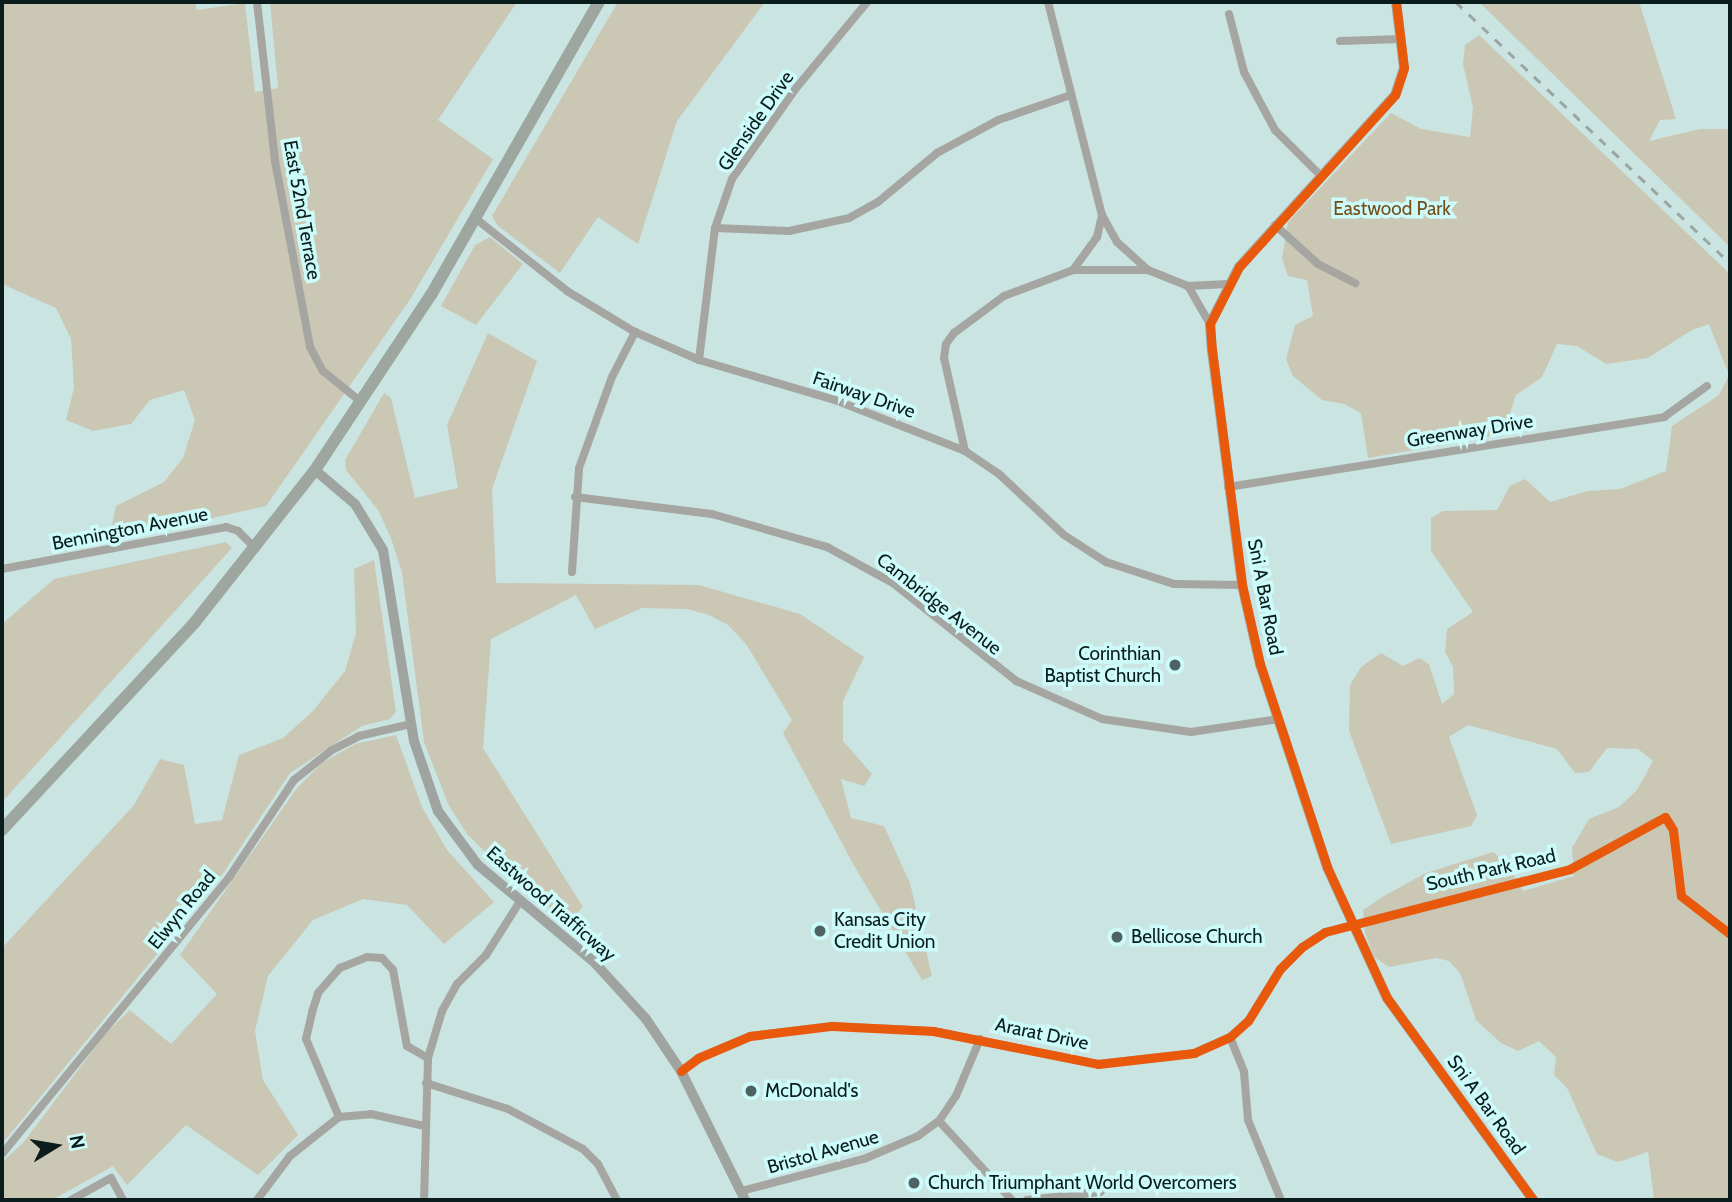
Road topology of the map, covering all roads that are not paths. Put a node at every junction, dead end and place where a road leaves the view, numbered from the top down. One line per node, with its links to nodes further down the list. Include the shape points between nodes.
1 (257, 2): 24 (street, East 52nd Terrace, via 275,161 310,347 323,371)
2 (599, 2): 12 (highway)
3 (867, 2): 14 (street, Glenside Drive, via 797,87 732,179)
4 (1048, 2): 9 (street)
5 (1396, 4): 7 (street)
6 (1229, 14): 10 (street, via 1244,72 1275,130)
7 (1401, 39): 8 (street); 10 (street, via 1404,68 1395,95)
8 (1340, 41)
9 (1071, 95): 11 (street); 14 (street, via 998,120 937,153 878,202 849,218 789,231)
10 (1322, 177): 13 (street)
11 (1102, 215): 15 (street, via 1097,237); 16 (street, via 1117,242)
12 (475, 218): 21 (street, Fairway Drive, via 567,291); 24 (highway)
13 (1275, 225): 17 (street); 18 (street, via 1318,264)
14 (715, 228): 22 (street, Glenside Drive)
15 (1073, 270): 16 (street); 25 (street, via 1004,296 946,344 944,358)
16 (1148, 270): 19 (street)
17 (1228, 284): 19 (street); 20 (street)
18 (1355, 284)
19 (1188, 286): 20 (street)
20 (1210, 324): 27 (street, Sni A Bar Road)
21 (635, 332): 22 (street, Fairway Drive); 28 (street, via 593,424)
22 (699, 360): 25 (street, Fairway Drive, via 835,400)
23 (1707, 386): 27 (street, Greenway Drive, via 1664,417)
24 (361, 402): 26 (highway)
25 (965, 450): 32 (street, Fairway Drive, via 999,474 1064,535 1107,562 1174,584)
26 (315, 470): 29 (highway); 34 (main road, Eastwood Trafficway, via 355,504 383,550)
27 (1228, 487): 32 (street, Sni A Bar Road)
28 (575, 497): 31 (street); 33 (street, Cambridge Avenue, via 712,514 827,547 893,583 1016,681 1102,719 1191,732)
29 (256, 549): 30 (street, Bennington Avenue, via 238,531 226,527); 35 (highway, via 195,622)
30 (2, 569)
31 (572, 572)
32 (1242, 585): 33 (street, Sni A Bar Road, via 1260,664)
33 (1279, 719): 37 (street, Sni A Bar Road, via 1327,867)
34 (411, 724): 36 (main road, Eastwood Trafficway, via 438,811 470,856); 47 (street, Elwyn Road, via 359,736 294,780 230,876)
35 (2, 830)
36 (519, 903): 41 (street, via 486,955 457,984 442,1011); 42 (main road, Eastwood Trafficway, via 603,971 646,1019)
37 (1351, 925): 38 (street, South Park Road, via 1570,869 1660,818 1668,820 1681,896); 39 (street, Ararat Drive, via 1325,932 1302,947 1280,969 1260,1007); 58 (street, Sni A Bar Road, via 1387,998)
38 (1730, 934)
39 (1230, 1037): 40 (street, Ararat Drive, via 1194,1053 1098,1064); 50 (street, via 1244,1072 1248,1120)
40 (980, 1039): 42 (street, Ararat Drive, via 883,1026 778,1031 723,1045); 45 (street, Bristol Avenue, via 963,1082)
41 (428, 1058): 43 (street); 44 (street, via 407,1046 393,970 382,958 367,957 340,968 318,993 306,1039)
42 (681, 1071): 49 (main road, Eastwood Trafficway)
43 (426, 1083): 46 (street); 55 (street, via 519,1114 583,1149 598,1164)
44 (339, 1118): 46 (street, via 371,1114); 53 (street, via 290,1156)
45 (939, 1121): 49 (street, Bristol Avenue, via 892,1149); 56 (street)
46 (424, 1126): 54 (street)
47 (2, 1154)
48 (1101, 1192): 57 (street)
49 (743, 1196)
50 (1280, 1197)
51 (71, 1200): 52 (street, via 111,1178)
52 (123, 1200)
53 (257, 1200)
54 (424, 1200)
55 (617, 1200)
56 (1012, 1200)
57 (1027, 1200)
58 (1533, 1200)

